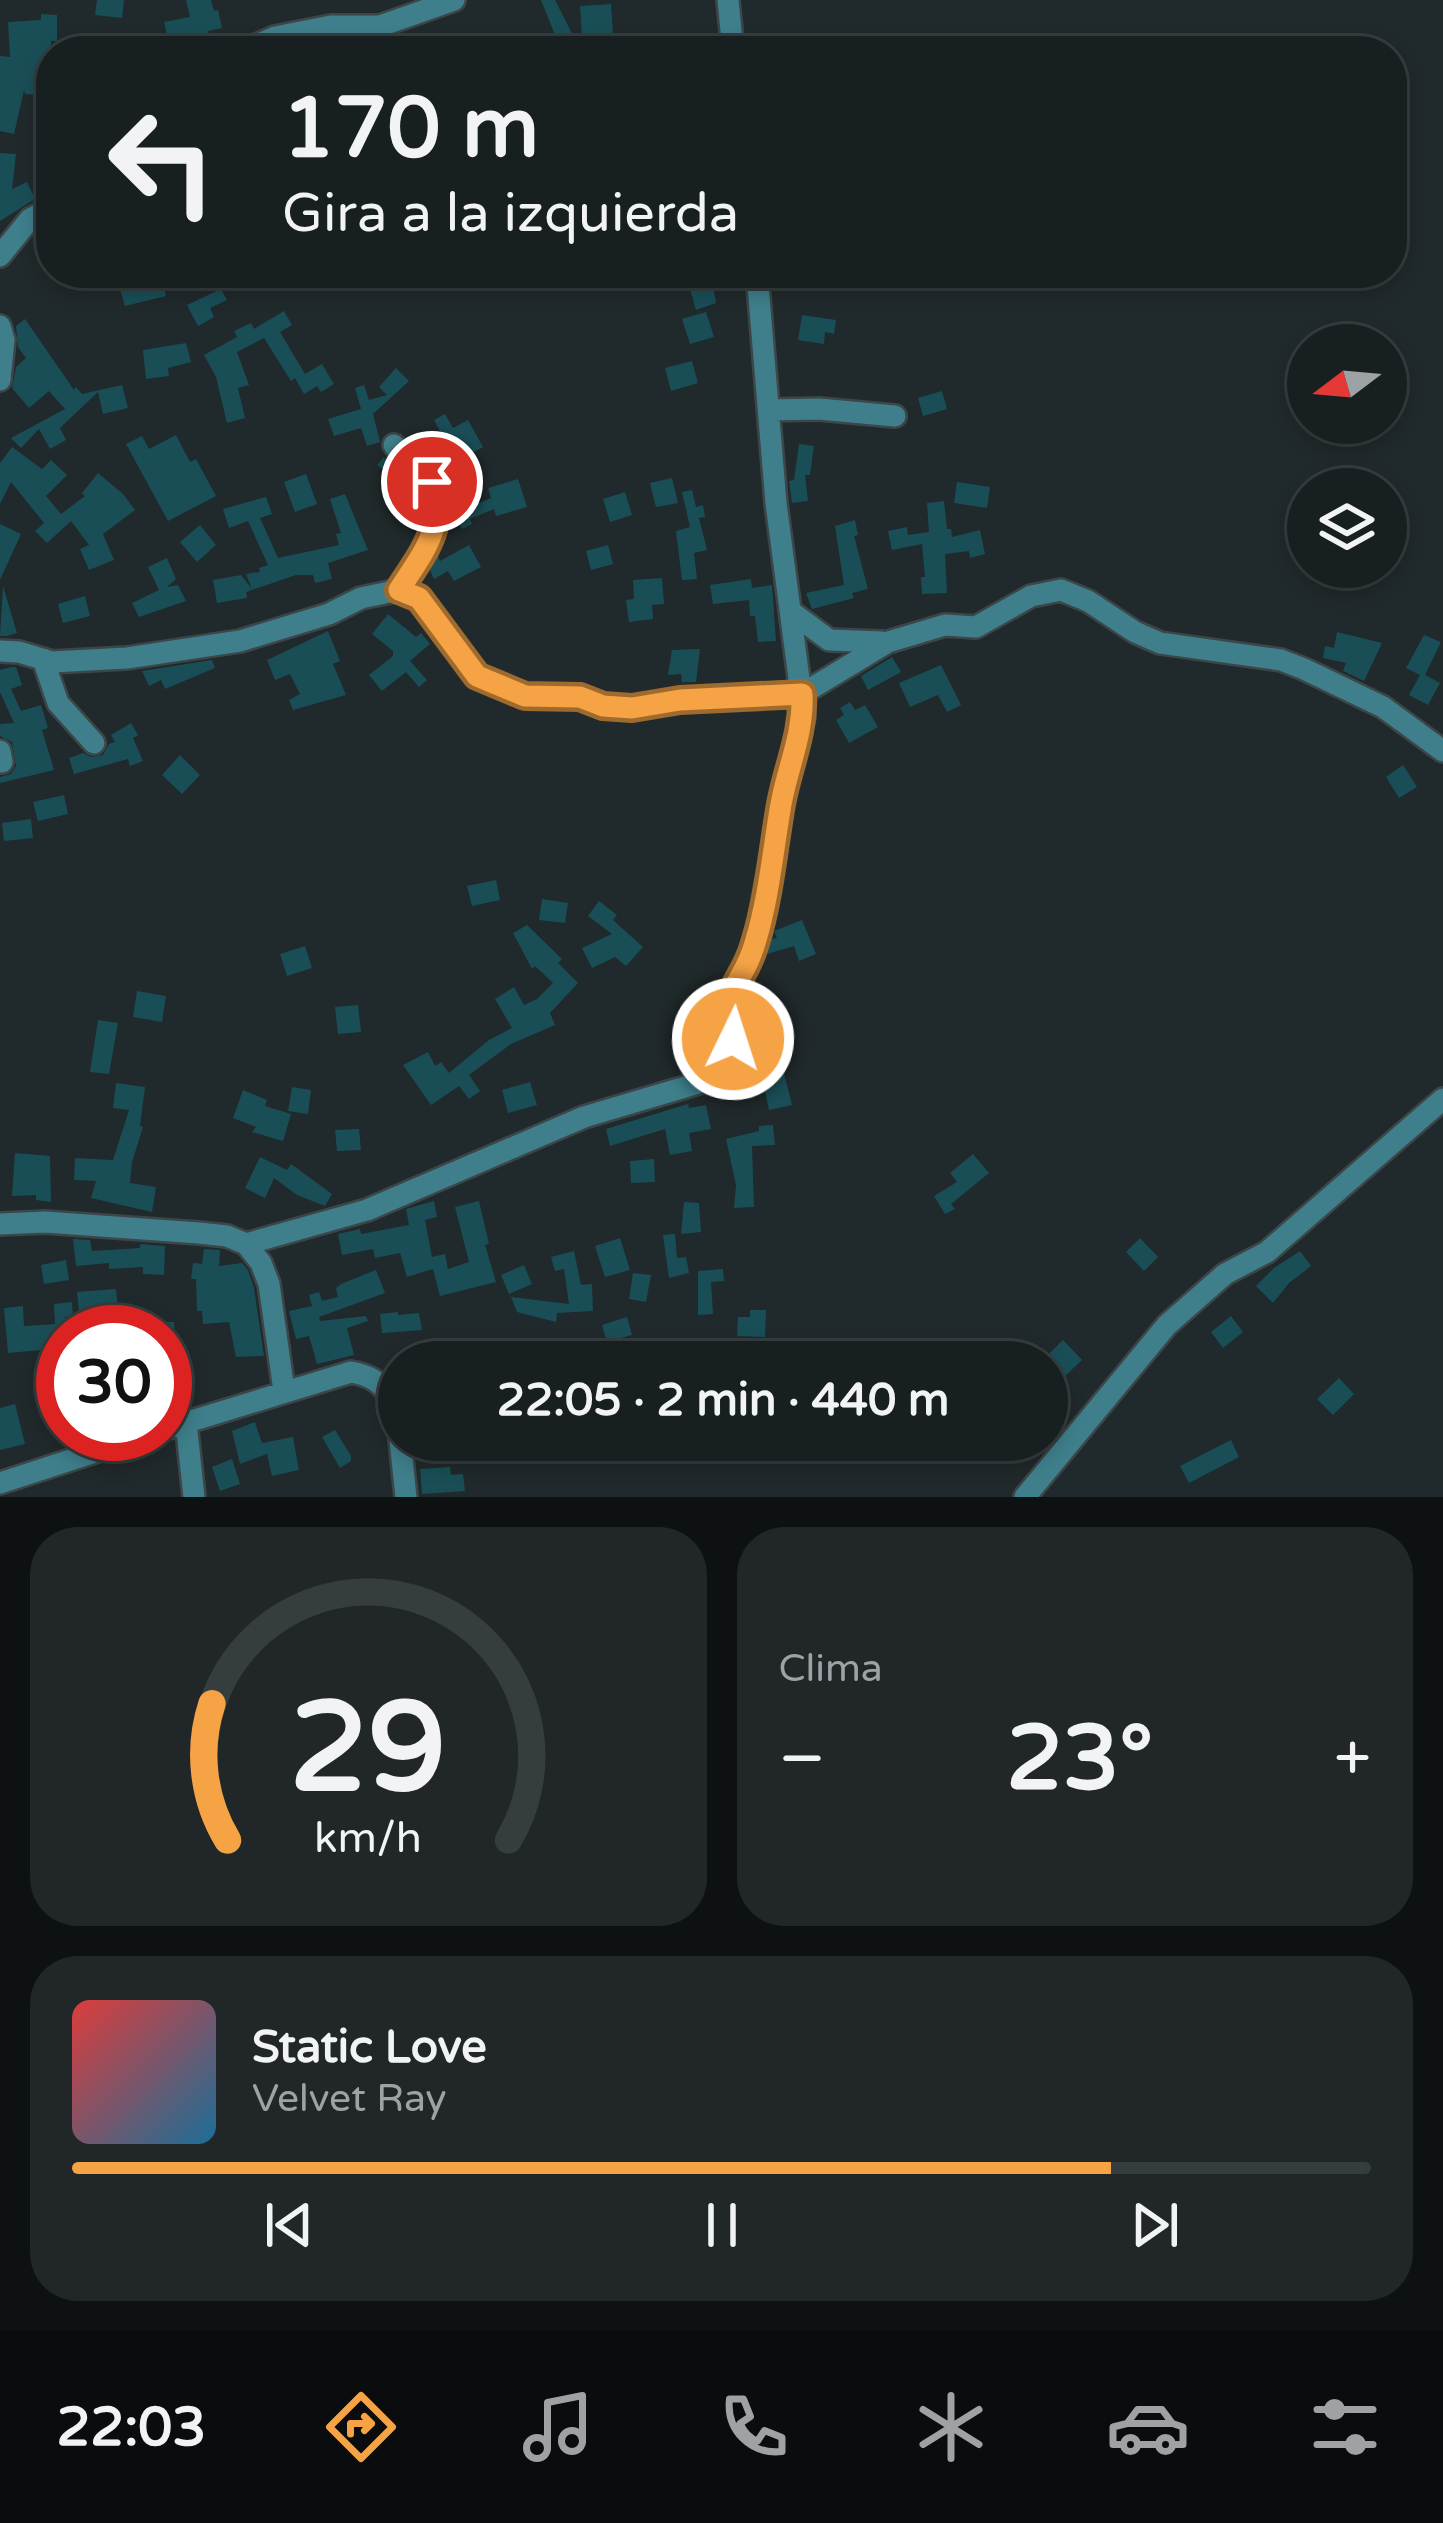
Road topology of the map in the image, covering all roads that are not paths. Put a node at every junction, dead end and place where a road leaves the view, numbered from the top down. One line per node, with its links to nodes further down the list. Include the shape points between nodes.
1 (454, 0): 3 (street, via 380,26)
2 (728, 0): 4 (street)
3 (280, 36)
4 (732, 36)
5 (36, 216): 6 (street)
6 (0, 256)
7 (758, 288): 10 (street)
8 (0, 326): 9 (street)
9 (0, 380)
10 (769, 410): 11 (street); 14 (street)
11 (895, 416)
12 (394, 445): 13 (street, via 432,482 439,514)
13 (399, 590): 17 (street, via 240,641 127,658); 18 (street, via 419,598 477,676 525,696 632,708)
14 (790, 611): 15 (street, via 829,640); 18 (street)
15 (888, 642): 18 (street); 20 (street, via 945,626 976,627 1030,596 1060,590 1160,643 1304,669 1383,707)
16 (0, 651): 17 (street)
17 (44, 659): 19 (street, via 58,704)
18 (802, 694): 23 (street, via 800,740 755,944 728,999 737,1073 584,1117 367,1210)
19 (94, 743)
20 (1443, 751)
21 (1443, 1099): 33 (street, via 1267,1252 1226,1274 1168,1325)
22 (0, 1224): 23 (street, via 199,1233)
23 (246, 1244): 25 (street, via 269,1284)
24 (378, 1382): 25 (street, via 351,1372)
25 (284, 1391): 26 (street)
26 (192, 1421)
27 (67, 1461): 30 (street)
28 (185, 1461): 31 (street)
29 (402, 1461): 32 (street)
30 (0, 1483)
31 (194, 1497)
32 (406, 1497)
33 (1024, 1497)

